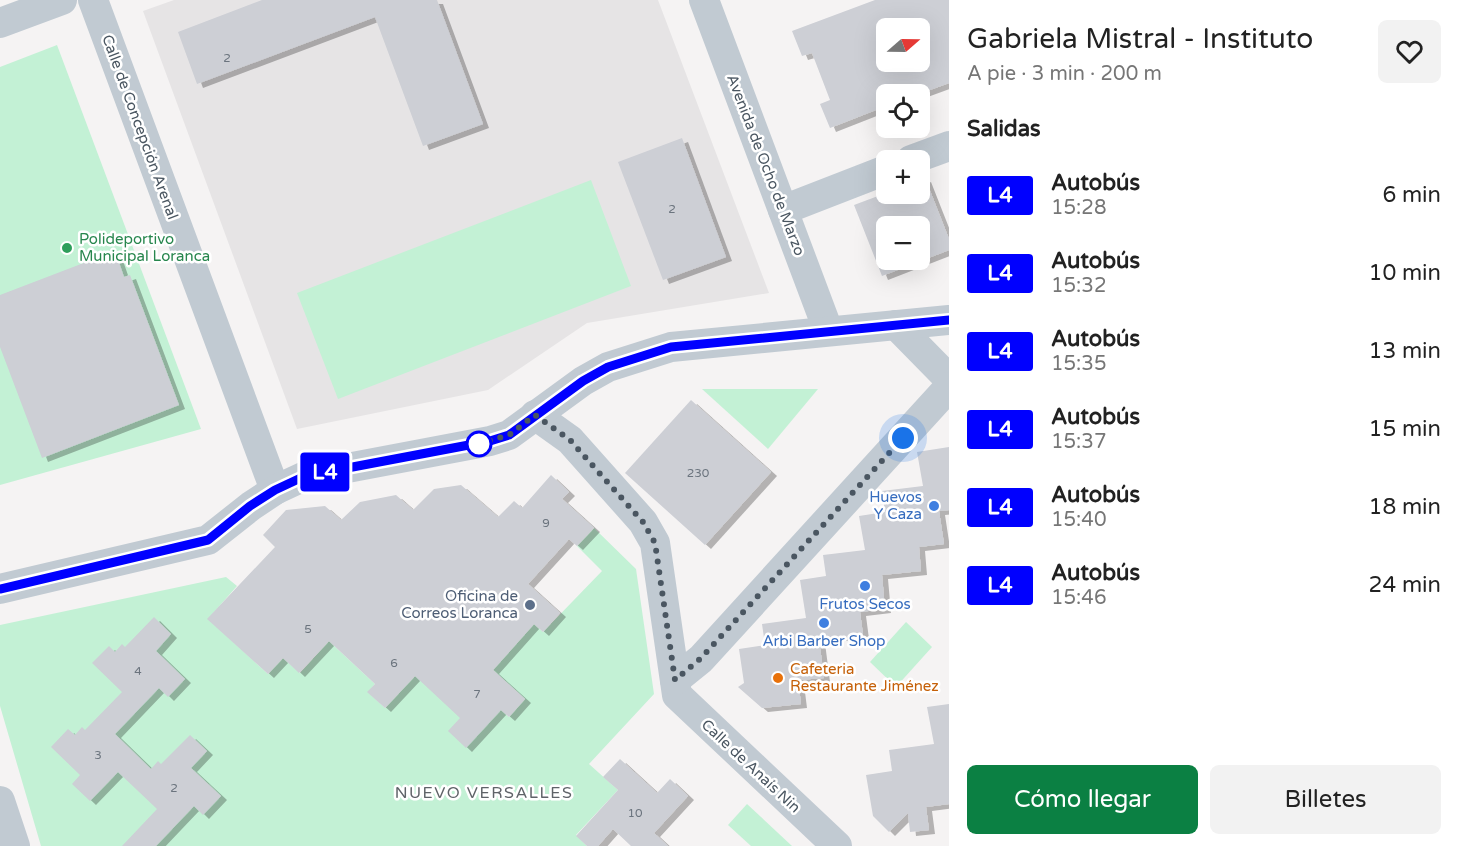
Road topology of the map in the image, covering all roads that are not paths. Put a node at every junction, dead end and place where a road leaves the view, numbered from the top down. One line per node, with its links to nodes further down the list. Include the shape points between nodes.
1 (62, 0): 4 (street)
2 (93, 0): 15 (street, Calle de Concepción Arenal)
3 (704, 0): 8 (street, Avenida de Ocho de Marzo)
4 (0, 23)
5 (949, 146): 6 (street)
6 (930, 153)
7 (876, 174): 8 (street)
8 (783, 210): 11 (street, Avenida de Ocho de Marzo)
9 (949, 320): 10 (street)
10 (896, 325): 11 (street); 12 (street)
11 (828, 330): 14 (street, via 671,347 608,367)
12 (949, 379)
13 (949, 387): 17 (street, via 701,658)
14 (535, 415): 15 (street, via 509,435 490,441 305,476); 17 (street, Calle de Anaís Nin, via 570,440 643,522 655,543)
15 (275, 490): 16 (street, via 208,540)
16 (0, 589)
17 (675, 680): 20 (street, Calle de Anaís Nin, via 677,695)
18 (0, 801): 19 (street)
19 (15, 846)
20 (837, 846)

